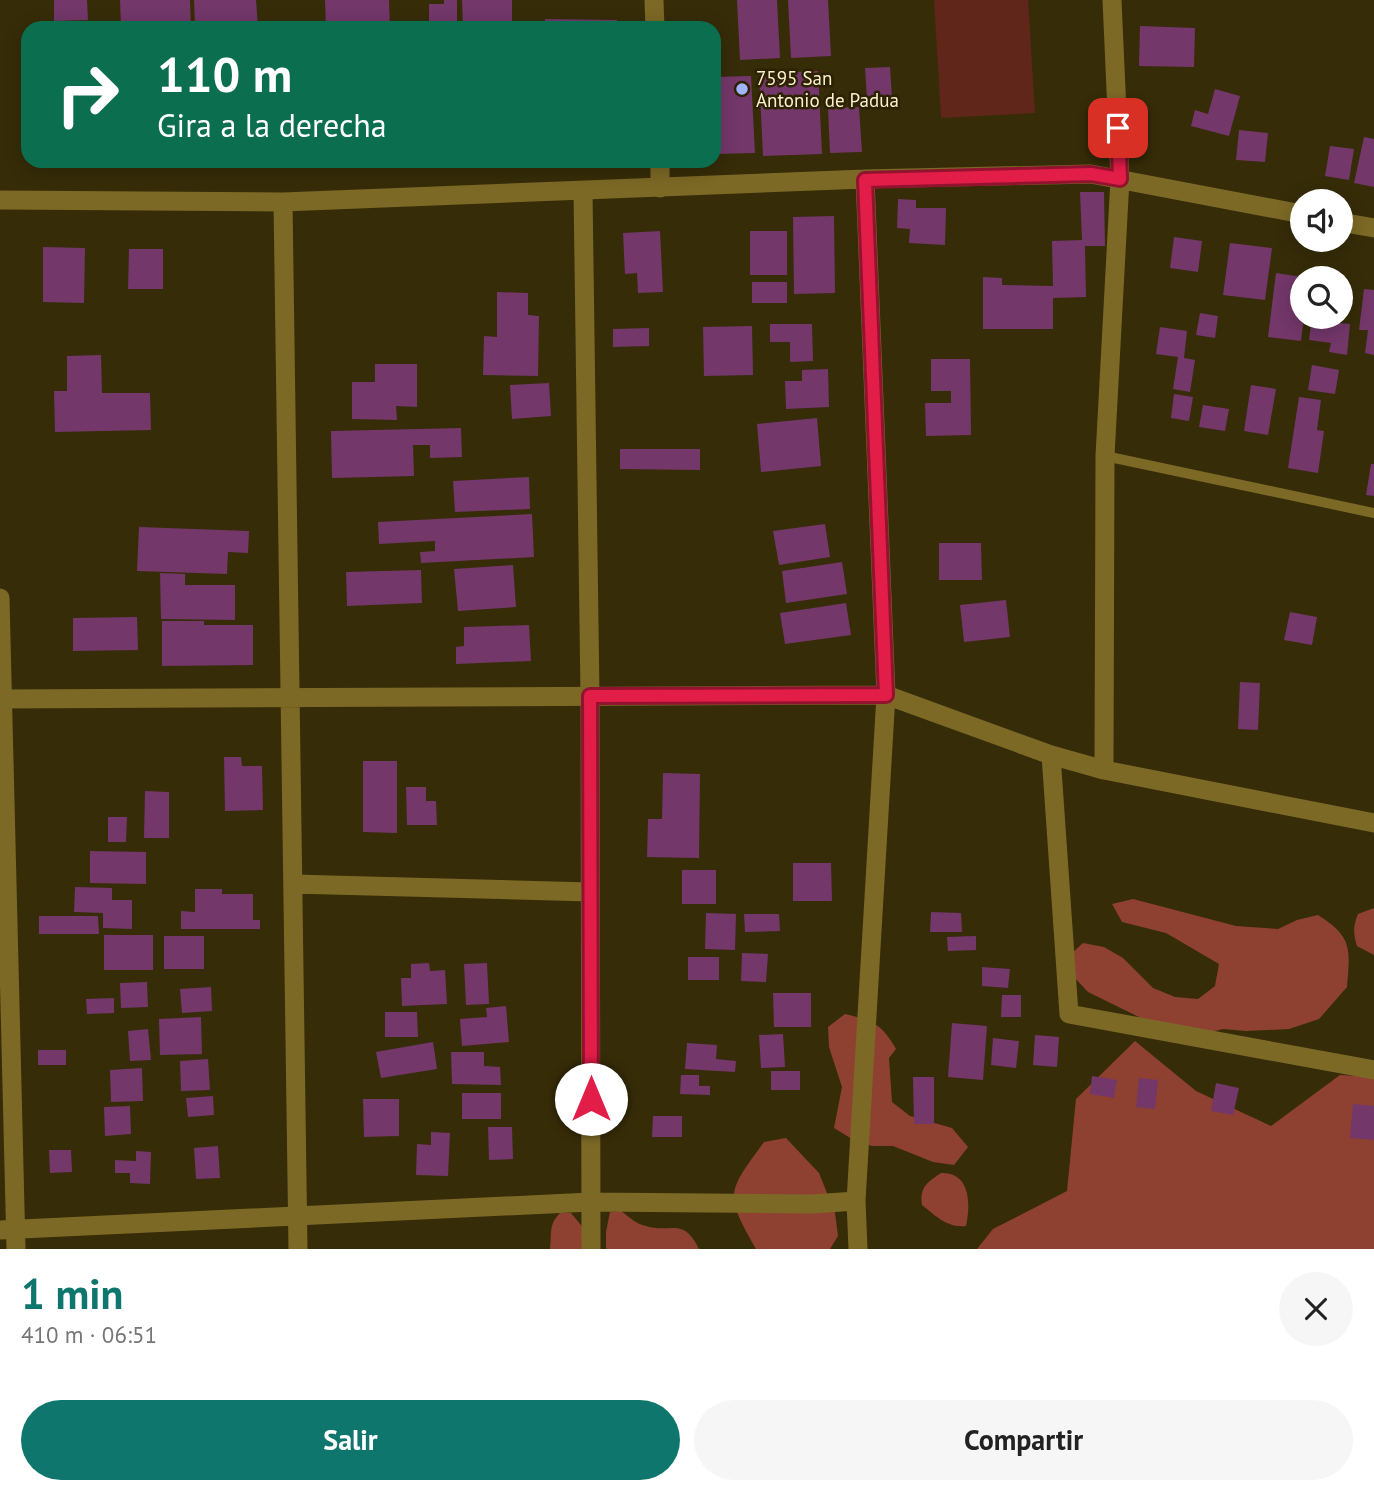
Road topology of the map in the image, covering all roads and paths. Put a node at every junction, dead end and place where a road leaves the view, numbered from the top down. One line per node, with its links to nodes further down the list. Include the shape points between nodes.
1 (654, 0): 3 (street)
2 (1112, 0): 5 (street)
3 (655, 21)
4 (660, 168): 7 (street)
5 (1120, 179): 6 (street, via 1091,174); 11 (street); 14 (street)
6 (865, 180): 7 (street); 17 (street)
7 (660, 188): 8 (street)
8 (583, 191): 10 (street); 18 (street)
9 (0, 200): 10 (street)
10 (284, 202): 19 (street)
11 (1290, 212)
12 (1353, 225): 13 (street)
13 (1374, 229)
14 (1105, 456): 15 (lane); 22 (street)
15 (1374, 513)
16 (0, 598): 20 (street)
17 (886, 695): 18 (street); 21 (street); 27 (street)
18 (590, 696): 19 (street); 25 (street)
19 (290, 698): 20 (street); 24 (street)
20 (1, 699): 30 (street)
21 (1051, 755): 22 (street); 26 (street, via 1069,1014)
22 (1104, 770): 23 (street)
23 (1374, 822)
24 (293, 884): 25 (street); 29 (street)
25 (590, 892): 28 (street)
26 (1374, 1070)
27 (856, 1201): 28 (street); 33 (street)
28 (591, 1202): 29 (street); 32 (street)
29 (298, 1215): 30 (street); 31 (street)
30 (10, 1236)
31 (298, 1249)
32 (591, 1249)
33 (858, 1249)

